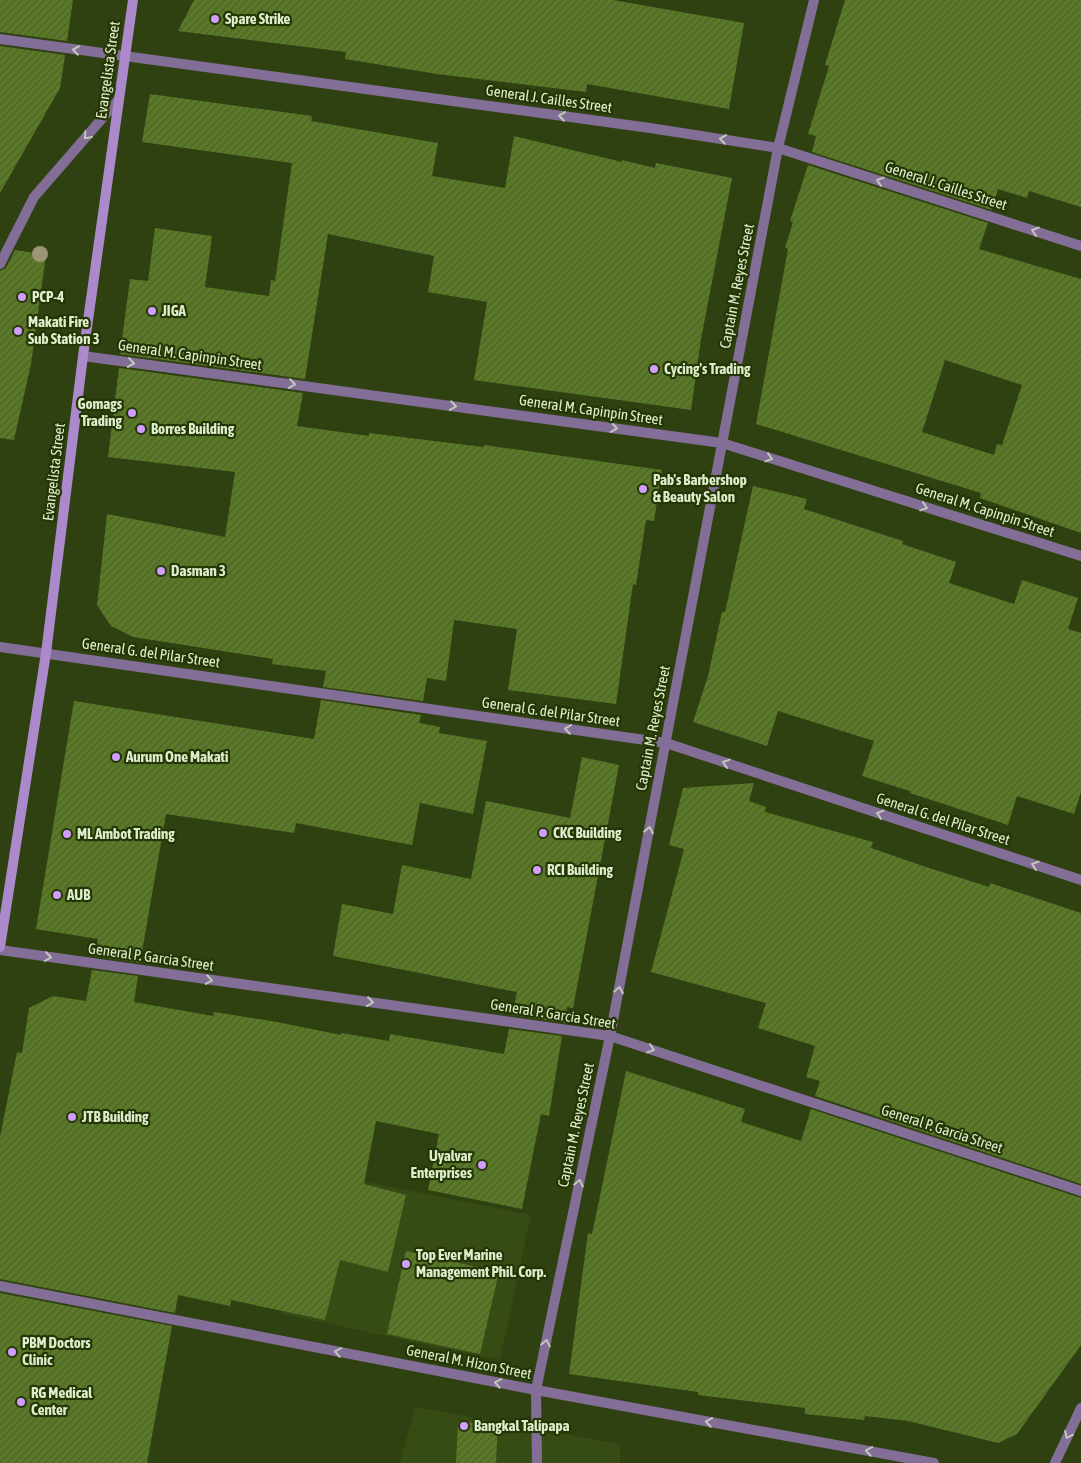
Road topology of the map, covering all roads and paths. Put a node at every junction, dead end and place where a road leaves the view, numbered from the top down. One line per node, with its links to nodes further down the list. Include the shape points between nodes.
1 (133, 0): 4 (main road, Evangelista Street)
2 (814, 0): 6 (street, Captain M. Reyes Street)
3 (0, 39): 4 (street, General J. Cailles Street, one-way to 3)
4 (124, 56): 5 (main road, Evangelista Street); 6 (street, General J. Cailles Street, one-way to 4)
5 (119, 99): 8 (street, one-way to 8, via 34,196); 9 (main road, Evangelista Street)
6 (778, 148): 7 (street, General J. Cailles Street, one-way to 6); 10 (street, Captain M. Reyes Street)
7 (1081, 246)
8 (0, 264)
9 (83, 356): 10 (street, General M. Capinpin Street, one-way to 10); 13 (main road, Evangelista Street)
10 (722, 443): 11 (street, General M. Capinpin Street, one-way to 11); 14 (street, Captain M. Reyes Street)
11 (1081, 556)
12 (0, 646): 13 (street, General G. del Pilar Street)
13 (46, 653): 14 (street, General G. del Pilar Street, one-way to 13); 16 (main road, Evangelista Street)
14 (666, 743): 15 (street, General G. del Pilar Street, one-way to 14); 17 (street, Captain M. Reyes Street, one-way to 14)
15 (1081, 880)
16 (0, 949): 17 (street, General P. Garcia Street, one-way to 17)
17 (610, 1036): 18 (street, General P. Garcia Street, one-way to 18); 20 (street, Captain M. Reyes Street, one-way to 17)
18 (1081, 1191)
19 (0, 1286): 20 (street, General M. Hizon Street, one-way to 19)
20 (536, 1390): 22 (street, Captain M. Reyes Street); 23 (street, General M. Hizon Street, one-way to 20)
21 (1081, 1408): 24 (street, one-way to 24)
22 (537, 1463)
23 (934, 1463)
24 (1055, 1463)

